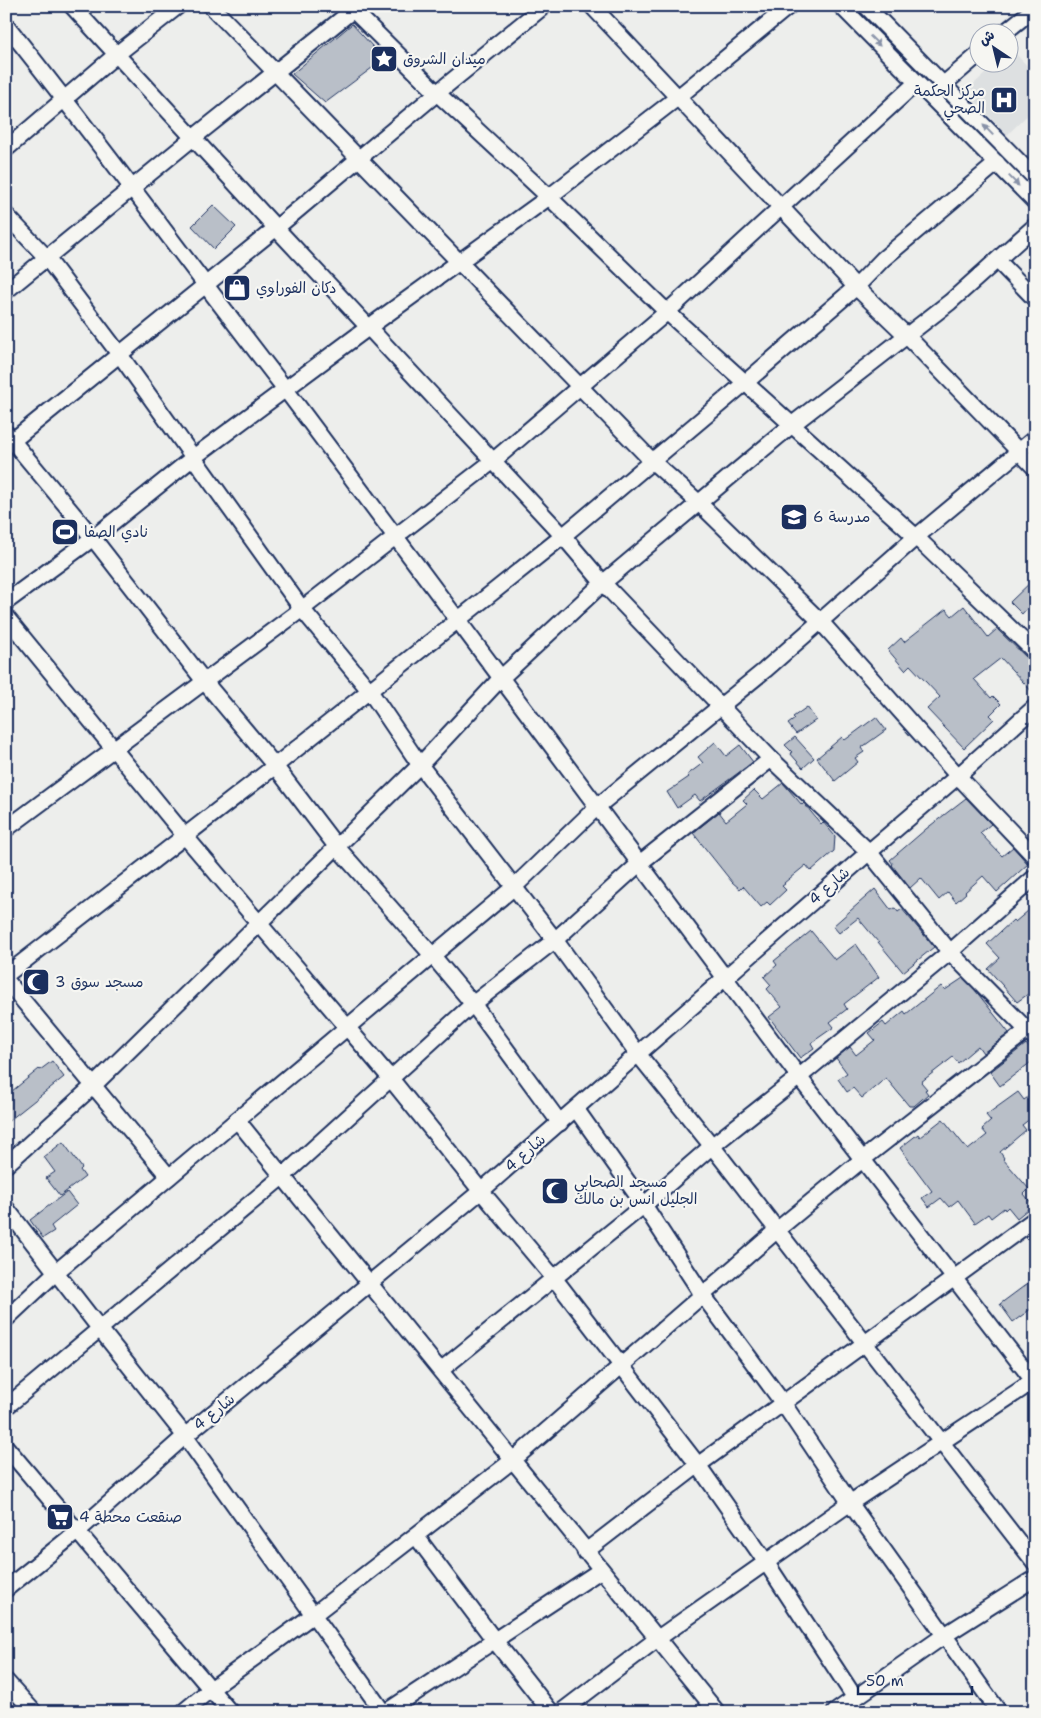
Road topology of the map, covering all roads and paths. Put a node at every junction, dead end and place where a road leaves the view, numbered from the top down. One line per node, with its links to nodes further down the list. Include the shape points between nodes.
1 (72, 6): 13 (street)
2 (178, 6): 13 (street)
3 (211, 6): 15 (street)
4 (544, 6): 18 (street)
5 (592, 6): 20 (street)
6 (789, 6): 20 (street)
7 (841, 6): 16 (street, one-way to 16)
8 (866, 6): 17 (street)
9 (353, 8): 15 (street); 18 (street)
10 (1035, 8): 11 (street)
11 (1018, 22)
12 (6, 25): 19 (street)
13 (117, 54): 19 (street); 21 (street)
14 (968, 64): 17 (street)
15 (275, 72): 21 (street); 23 (street)
16 (916, 83): 24 (street); 29 (street)
17 (943, 85): 25 (street, one-way to 17)
18 (437, 93): 23 (street); 27 (street)
19 (65, 98): 22 (street); 26 (street)
20 (677, 98): 27 (street); 29 (street)
21 (193, 138): 26 (street); 32 (street)
22 (6, 149)
23 (359, 158): 32 (street); 35 (street)
24 (997, 163): 28 (street, one-way to 28); 37 (street, via 883,259)
25 (1031, 169)
26 (133, 188): 33 (street); 36 (street)
27 (550, 198): 35 (street); 40 (street)
28 (1035, 202)
29 (781, 207): 37 (street); 40 (street)
30 (6, 215): 33 (street)
31 (1035, 226): 34 (street)
32 (276, 228): 36 (street); 41 (street)
33 (46, 257): 38 (street); 43 (street)
34 (998, 261): 39 (street); 42 (street)
35 (459, 262): 41 (street); 45 (street)
36 (205, 286): 43 (street); 46 (street)
37 (856, 287): 42 (street); 44 (street)
38 (6, 291)
39 (1035, 299)
40 (667, 312): 44 (street); 45 (street)
41 (369, 327): 46 (street); 52 (street)
42 (908, 336): 47 (street); 50 (street)
43 (120, 355): 49 (street); 51 (street)
44 (746, 382): 47 (street); 53 (street)
45 (581, 386): 52 (street); 53 (street)
46 (286, 390): 51 (street); 56 (street)
47 (793, 424): 55 (street); 58 (street)
48 (1035, 438): 50 (street)
49 (8, 440): 59 (street)
50 (1019, 451): 54 (street); 58 (street)
51 (194, 457): 59 (street); 62 (street)
52 (493, 461): 56 (street); 57 (street)
53 (653, 462): 55 (street); 57 (street)
54 (1035, 468)
55 (698, 502): 60 (street); 65 (street)
56 (396, 536): 62 (street); 64 (street)
57 (563, 536): 60 (street); 64 (street)
58 (916, 537): 65 (street); 66 (street)
59 (93, 538): 61 (street); 68 (street)
60 (603, 583): 67 (street); 70 (street)
61 (6, 602)
62 (302, 609): 68 (street); 69 (street)
63 (6, 616): 72 (street)
64 (457, 620): 67 (street); 69 (street)
65 (821, 622): 70 (street); 76 (street)
66 (1035, 652)
67 (500, 678): 74 (street); 77 (street)
68 (204, 681): 72 (street); 75 (street)
69 (369, 690): 74 (street); 75 (street)
70 (721, 706): 73 (street); 77 (street)
71 (1035, 707): 76 (street, شارع 4)
72 (113, 750): 78 (street); 79 (street)
73 (771, 759): 81 (street); 83 (street)
74 (420, 765): 80 (street); 85 (street)
75 (275, 766): 79 (street); 80 (street)
76 (958, 776): 81 (street, شارع 4); 82 (street)
77 (598, 806): 83 (street); 85 (street)
78 (6, 829)
79 (185, 836): 86 (street); 90 (street)
80 (336, 846): 86 (street); 89 (street)
81 (869, 852): 88 (street); 91 (street, شارع 4)
82 (1035, 857)
83 (640, 863): 87 (street); 91 (street)
84 (1035, 877): 88 (street)
85 (514, 887): 87 (street); 89 (street)
86 (259, 922): 94 (street); 99 (street)
87 (555, 940): 93 (street); 96 (street)
88 (950, 952): 95 (street); 97 (street)
89 (432, 954): 93 (street); 94 (street)
90 (6, 975)
91 (725, 977): 96 (street, شارع 4); 97 (street)
92 (6, 980): 99 (street)
93 (473, 1004): 98 (street); 102 (street)
94 (347, 1027): 98 (street); 101 (street)
95 (1032, 1031): 104 (street)
96 (638, 1054): 100 (street, شارع 4); 103 (street)
97 (799, 1078): 103 (street); 104 (street)
98 (392, 1079): 106 (street); 108 (street)
99 (93, 1086): 105 (street); 107 (street)
100 (576, 1109): 102 (street, شارع 4); 109 (street)
101 (237, 1120): 106 (street); 107 (street)
102 (560, 1123): 108 (street, شارع 4)
103 (712, 1146): 109 (street); 112 (street)
104 (863, 1158): 112 (street); 114 (street)
105 (6, 1165)
106 (283, 1176): 116 (street); 119 (street)
107 (169, 1177): 113 (street)
108 (481, 1191): 115 (street); 116 (street, شارع 4)
109 (644, 1205): 115 (street); 117 (street)
110 (6, 1208): 113 (street)
111 (1035, 1219): 114 (street)
112 (777, 1230): 117 (street); 120 (street)
113 (56, 1273): 118 (street); 119 (street)
114 (955, 1277): 120 (street); 123 (street)
115 (554, 1278): 121 (street); 122 (street)
116 (369, 1283): 122 (street); 126 (street, شارع 4)
117 (702, 1294): 121 (street); 124 (street)
118 (6, 1319)
119 (100, 1330): 125 (street); 126 (street)
120 (864, 1344): 124 (street); 127 (street)
121 (621, 1365): 129 (street); 130 (street)
122 (441, 1370): 129 (street)
123 (1034, 1381): 127 (street)
124 (784, 1403): 130 (street); 131 (street)
125 (6, 1407)
126 (185, 1436): 132 (street, شارع 4); 140 (street)
127 (940, 1443): 131 (street); 136 (street)
128 (6, 1447): 132 (street)
129 (513, 1460): 133 (street); 134 (street)
130 (698, 1465): 134 (street); 135 (street)
131 (850, 1503): 135 (street); 141 (street)
132 (78, 1531): 139 (street, شارع 4); 145 (street)
133 (416, 1536): 140 (street); 143 (street)
134 (585, 1552): 137 (street)
135 (766, 1562): 142 (street); 146 (street)
136 (1035, 1563)
137 (601, 1570): 142 (street); 143 (street)
138 (1035, 1578): 141 (street)
139 (6, 1589)
140 (313, 1615): 145 (street); 150 (street)
141 (945, 1635): 146 (street); 155 (street)
142 (657, 1639): 152 (street); 153 (street)
143 (495, 1641): 150 (street); 151 (street)
144 (6, 1681): 147 (street)
145 (211, 1689): 148 (street); 149 (street)
146 (856, 1698): 154 (street)
147 (34, 1712)
148 (183, 1712)
149 (230, 1712)
150 (385, 1712)
151 (551, 1712)
152 (561, 1712)
153 (718, 1712)
154 (835, 1712)
155 (999, 1712)

